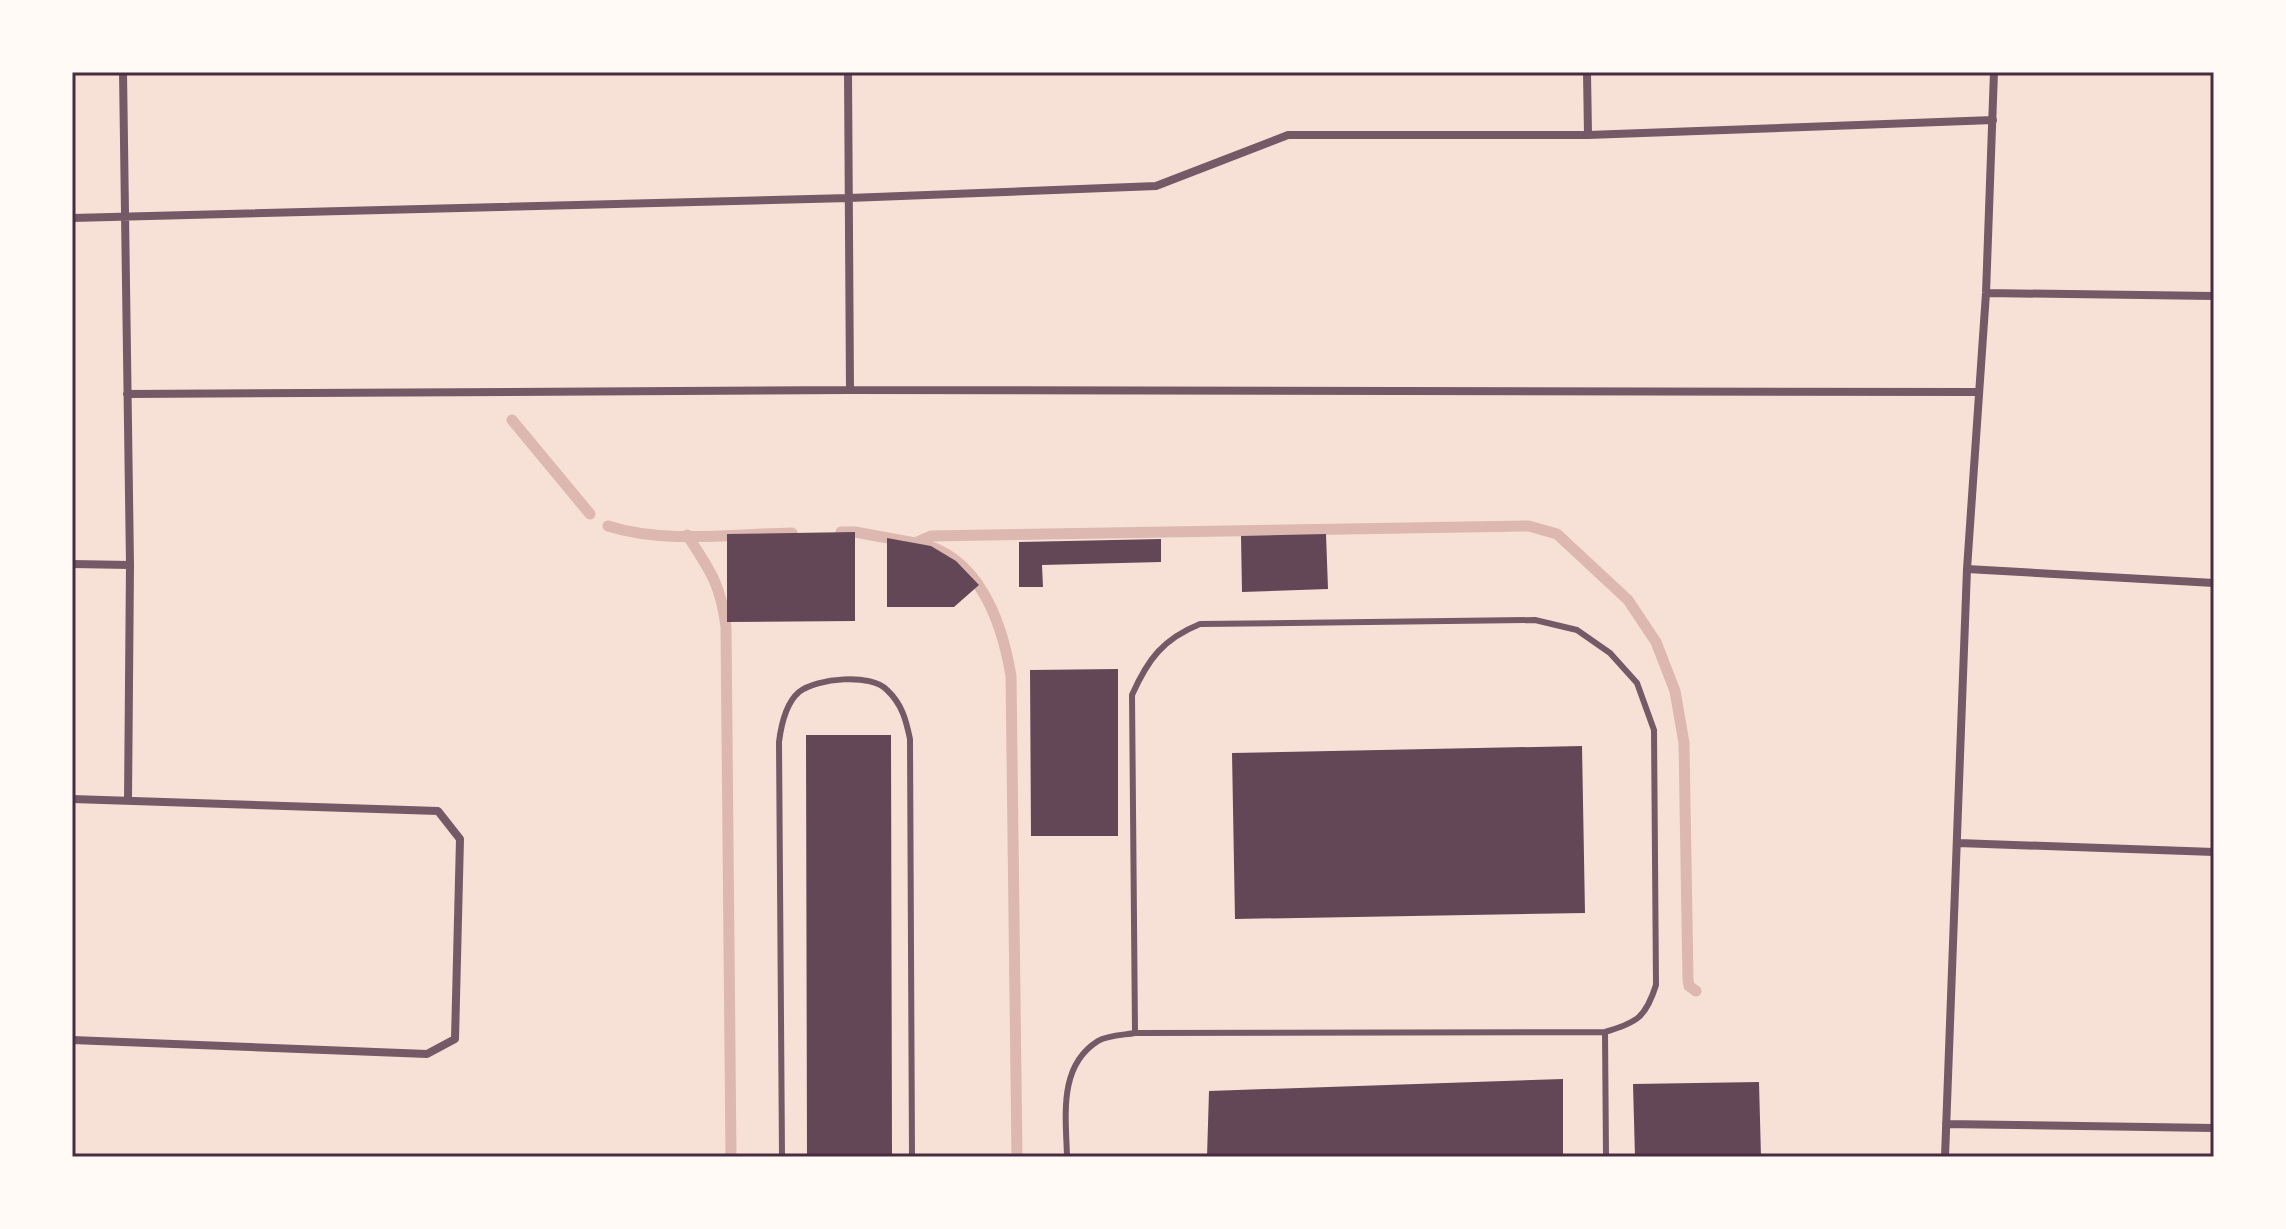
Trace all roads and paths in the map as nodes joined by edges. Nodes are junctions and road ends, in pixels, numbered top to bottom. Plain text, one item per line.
1 (123, 72) edge
2 (848, 72) edge
3 (1587, 72) edge
4 (1994, 72) edge
5 (1993, 120) junction
6 (1588, 135) junction
7 (849, 198) junction
8 (125, 217) junction
9 (72, 218) edge
10 (1986, 293) junction
11 (2214, 296) edge
12 (850, 390) junction
13 (1979, 392) junction
14 (127, 394) junction
15 (72, 564) edge
16 (130, 565) junction
17 (1967, 569) junction
18 (2214, 583) edge
19 (72, 799) edge
20 (128, 801) junction
21 (1958, 843) junction
22 (2214, 852) edge
23 (1605, 1032) junction
24 (1135, 1033) junction
25 (72, 1040) edge
26 (1946, 1124) junction
27 (2214, 1128) edge
28 (782, 1157) edge
29 (912, 1157) edge
30 (1067, 1157) edge
31 (1606, 1157) edge
32 (1945, 1157) edge

1 - 8 street
2 - 7 street
3 - 6 street
4 - 5 street
5 - 6 street
5 - 10 street
6 - 7 street
7 - 8 street
7 - 12 street
8 - 9 street
8 - 14 street
10 - 11 street
10 - 13 street
12 - 13 street
12 - 14 street
13 - 17 street
14 - 16 street
15 - 16 street
16 - 20 street
17 - 18 street
17 - 21 street
19 - 20 street
20 - 25 street
21 - 22 street
21 - 26 street
23 - 24 lane
23 - 24 lane
23 - 31 lane
24 - 30 lane
26 - 27 street
26 - 32 street
28 - 29 lane

